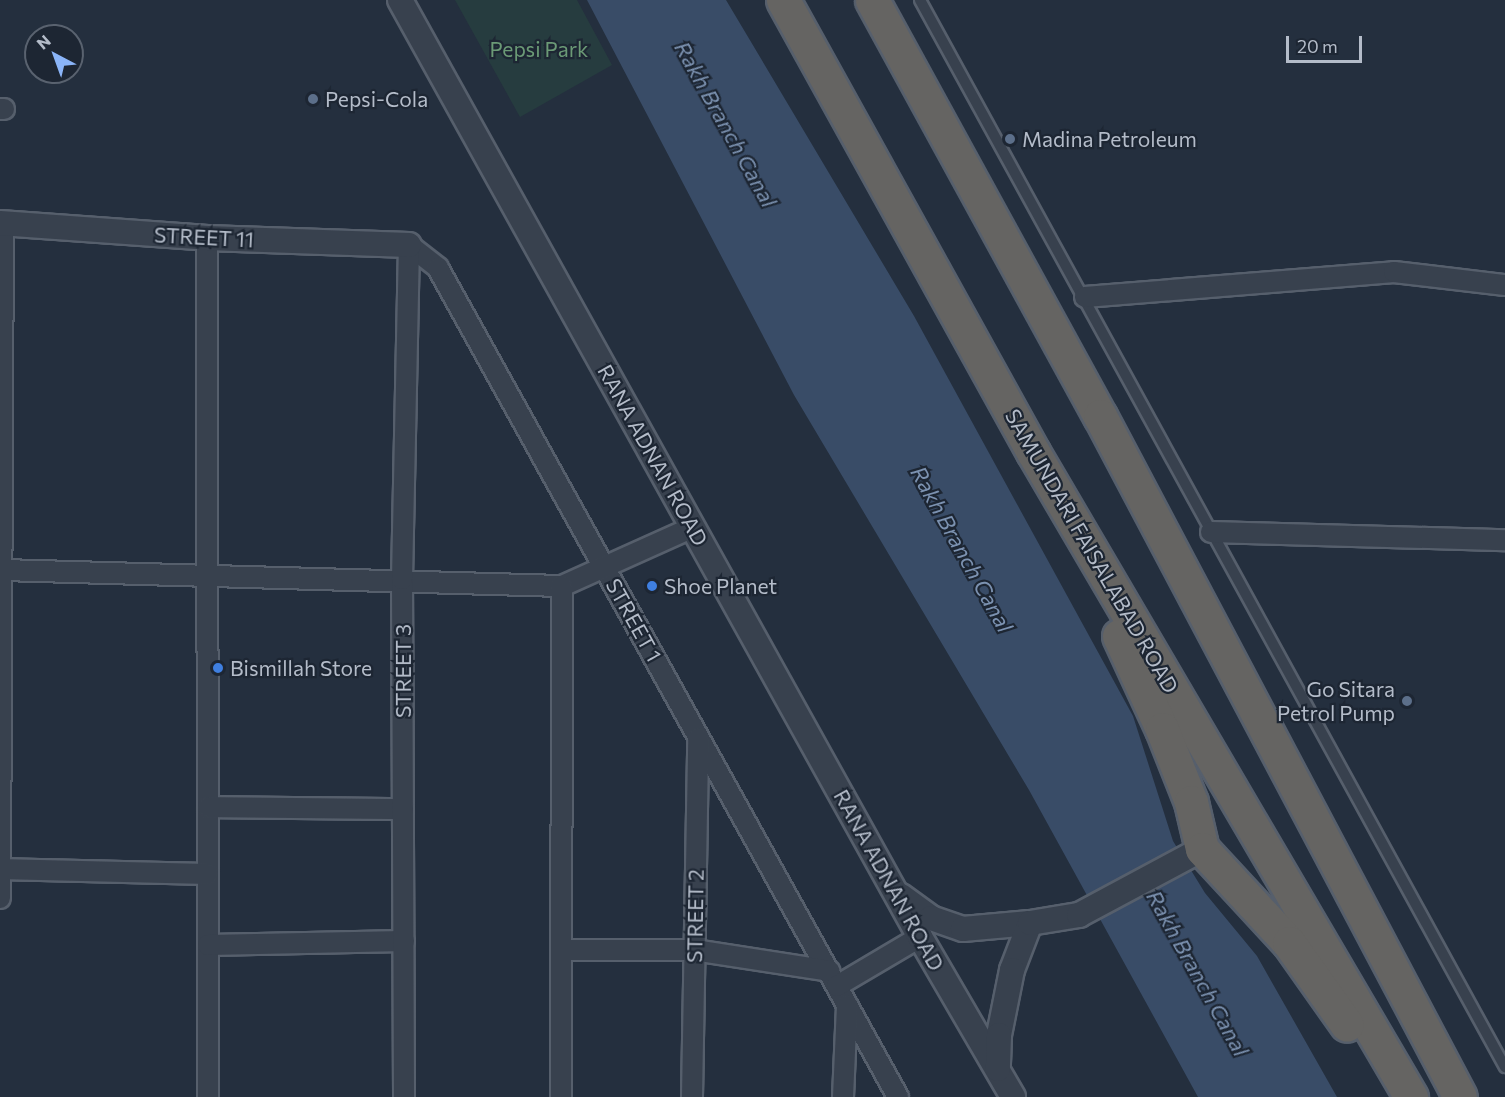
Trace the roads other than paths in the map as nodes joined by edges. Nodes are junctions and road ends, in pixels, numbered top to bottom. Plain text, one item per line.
1 (400, 0) edge
2 (783, 0) edge
3 (872, 0) edge
4 (920, 0) edge
5 (2, 223) edge
6 (207, 238) junction
7 (409, 245) junction
8 (1505, 285) edge
9 (1086, 297) junction
10 (1033, 452) junction
11 (693, 526) junction
12 (1211, 532) junction
13 (1505, 540) edge
14 (604, 567) junction
15 (2, 570) junction
16 (208, 573) junction
17 (402, 579) junction
18 (562, 586) junction
19 (1, 599) edge
20 (698, 735) junction
21 (0, 802) edge
22 (208, 807) junction
23 (403, 809) junction
24 (1202, 849) junction
25 (0, 869) edge
26 (208, 874) junction
27 (894, 891) junction
28 (0, 898) edge
29 (1030, 923) junction
30 (920, 938) junction
31 (404, 941) junction
32 (208, 945) junction
33 (561, 950) junction
34 (694, 950) junction
35 (833, 979) junction
36 (847, 1005) junction
37 (1505, 1067) edge
38 (998, 1071) junction
39 (208, 1097) edge
40 (404, 1097) edge
41 (561, 1097) edge
42 (692, 1097) edge
43 (843, 1097) edge
44 (898, 1097) edge
45 (1013, 1097) edge
46 (1398, 1097) edge
47 (1412, 1097) edge
48 (1460, 1097) edge

1 - 11 street, RANA ADNAN ROAD
2 - 10 highway, SAMUNDARI FAISALABAD ROAD
3 - 48 highway
4 - 9 lane
5 - 6 street, STREET 11
5 - 15 street
6 - 7 street, STREET 11
6 - 16 street
7 - 14 street, STREET 1
7 - 17 street, STREET 3
8 - 9 street
9 - 12 lane
10 - 24 highway
10 - 47 highway, SAMUNDARI FAISALABAD ROAD
11 - 14 street
11 - 27 street, RANA ADNAN ROAD
12 - 13 street
12 - 37 lane
14 - 18 street
14 - 20 street, STREET 1
15 - 16 street
15 - 19 street
16 - 17 street
16 - 22 street
17 - 18 street
17 - 23 street, STREET 3
18 - 33 street
19 - 21 street
20 - 34 street, STREET 2
20 - 35 street, STREET 1
21 - 25 street
22 - 23 street
22 - 26 street
23 - 31 street, STREET 3
24 - 29 street
24 - 46 highway
25 - 26 street
25 - 28 street
26 - 32 street
27 - 29 street
27 - 30 street, RANA ADNAN ROAD
29 - 38 street
30 - 35 street
30 - 38 street, RANA ADNAN ROAD
31 - 32 street
31 - 40 street, STREET 3
32 - 39 street
33 - 34 street
33 - 41 street
34 - 35 street
34 - 42 street, STREET 2
35 - 36 street, STREET 1
36 - 43 street
36 - 44 street, STREET 1
38 - 45 street, RANA ADNAN ROAD

